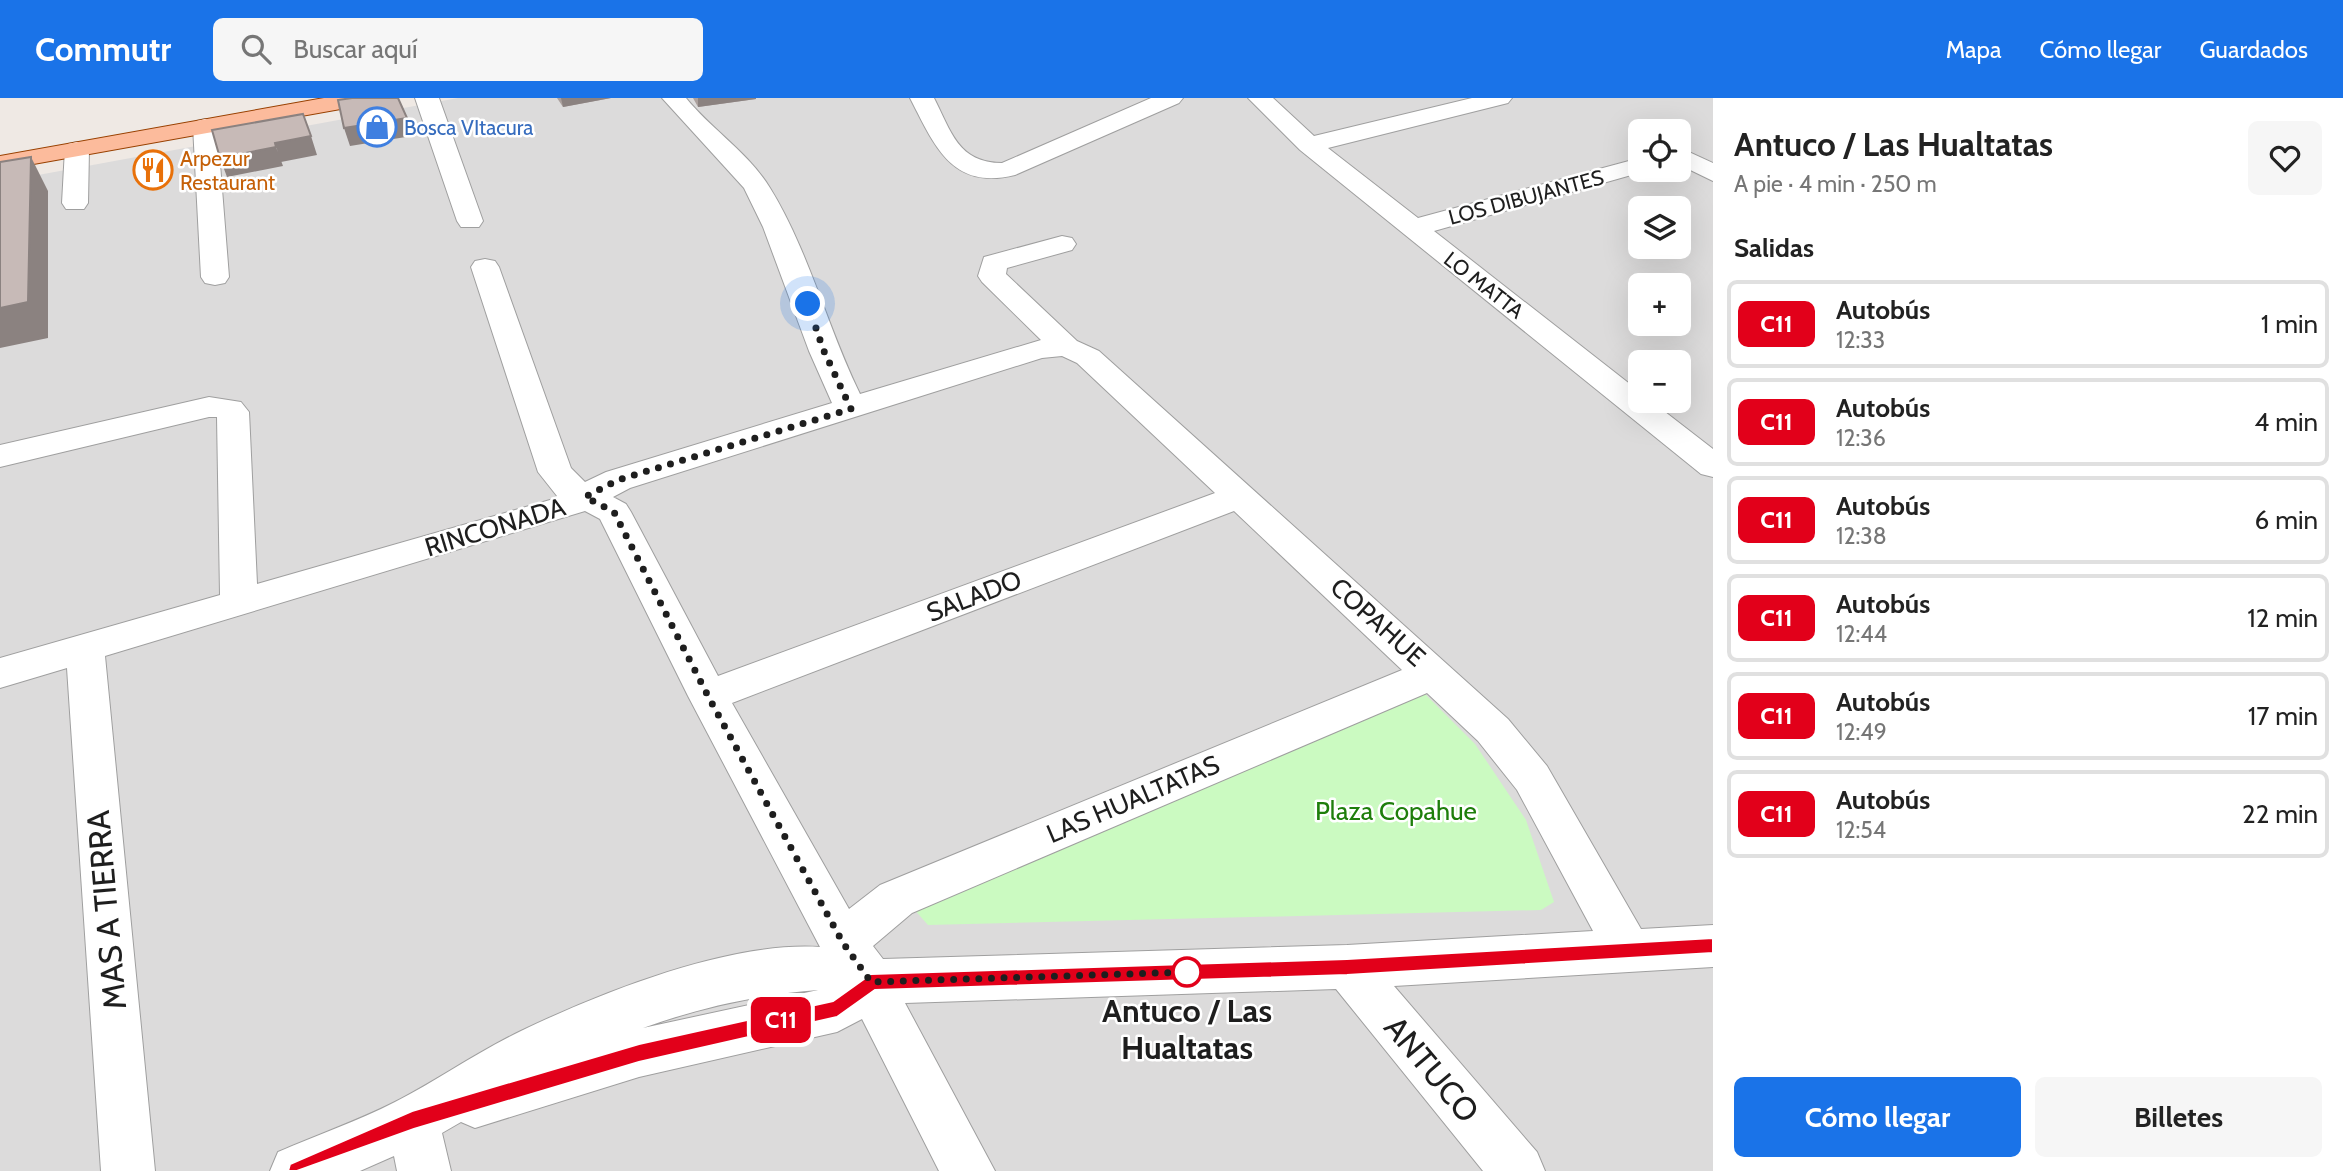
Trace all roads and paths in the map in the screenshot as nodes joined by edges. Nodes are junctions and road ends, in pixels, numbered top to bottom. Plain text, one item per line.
1 (284, 98) edge
2 (363, 98) edge
3 (427, 98) edge
4 (674, 98) edge
5 (922, 98) edge
6 (1171, 98) edge
7 (1260, 98) edge
8 (1500, 98) edge
9 (205, 126) junction
10 (1713, 144) edge
11 (1309, 145) junction
12 (0, 148) edge
13 (78, 149) junction
14 (1691, 150) edge
15 (1691, 161) edge
16 (0, 163) edge
17 (1628, 168) edge
18 (1713, 173) edge
19 (75, 202) dead end
20 (470, 221) dead end
21 (1413, 228) junction
22 (1062, 244) dead end
23 (485, 267) dead end
24 (215, 277) dead end
25 (1066, 347) junction
26 (851, 409) junction
27 (0, 456) edge
28 (1713, 466) edge
29 (1240, 496) junction
30 (585, 497) junction
31 (239, 604) junction
32 (85, 649) junction
33 (0, 673) edge
34 (1434, 673) junction
35 (708, 696) junction
36 (1713, 946) edge
37 (1628, 950) junction
38 (857, 962) junction
39 (1347, 967) junction
40 (412, 1121) junction
41 (128, 1171) edge
42 (297, 1171) edge
43 (424, 1171) edge
44 (968, 1171) edge
45 (1518, 1171) edge

1 - 12 main road
2 - 9 main road
3 - 20 street
4 - 26 street
5 - 6 street
7 - 11 street, LO MATTA
8 - 11 street
9 - 13 main road
9 - 24 street
10 - 14 street
11 - 21 street, LO MATTA
13 - 16 main road
13 - 19 street
15 - 18 street
17 - 21 street, LOS DIBUJANTES
21 - 28 street, LO MATTA
22 - 25 street, COPAHUE
23 - 30 street
25 - 26 street, RINCONADA
25 - 29 street, COPAHUE
26 - 30 street, RINCONADA
27 - 31 street
29 - 34 street, COPAHUE
29 - 35 street, SALADO
30 - 31 street, RINCONADA
30 - 35 street
31 - 32 street, RINCONADA
32 - 33 street, RINCONADA
32 - 41 street, MAS A TIERRA
34 - 37 street, COPAHUE
34 - 38 street, LAS HUALTATAS
35 - 38 street
36 - 37 street
37 - 39 street
38 - 39 street
38 - 40 street, LAS HUALTATAS
38 - 44 street
39 - 45 street, ANTUCO
40 - 42 street, LAS HUALTATAS
40 - 43 street

